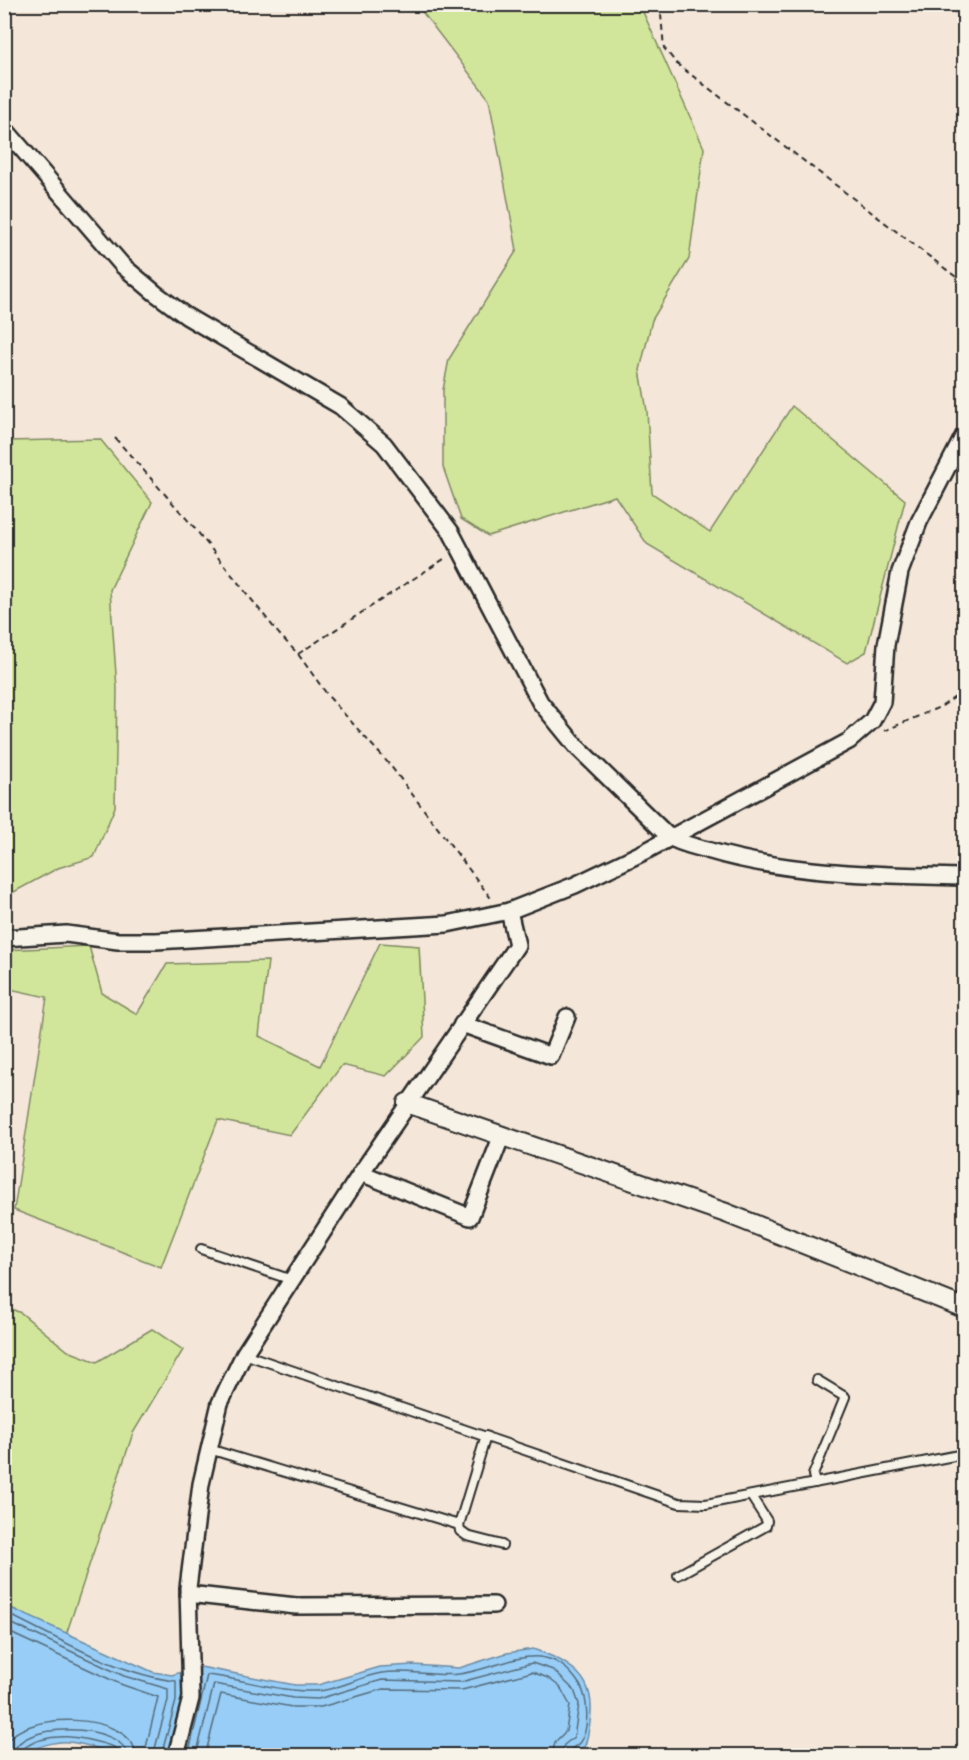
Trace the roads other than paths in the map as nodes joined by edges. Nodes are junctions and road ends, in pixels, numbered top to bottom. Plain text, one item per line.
1 (4, 128) edge
2 (964, 435) edge
3 (668, 836) junction
4 (964, 877) edge
5 (505, 912) junction
6 (4, 938) edge
7 (567, 1017) dead end
8 (462, 1023) junction
9 (406, 1103) junction
10 (502, 1135) junction
11 (361, 1173) junction
12 (201, 1249) dead end
13 (292, 1280) junction
14 (964, 1308) edge
15 (244, 1354) junction
16 (817, 1380) dead end
17 (486, 1436) junction
18 (208, 1448) junction
19 (964, 1454) edge
20 (815, 1483) junction
21 (751, 1496) junction
22 (459, 1525) junction
23 (502, 1545) dead end
24 (678, 1575) dead end
25 (188, 1594) junction
26 (494, 1605) dead end
27 (176, 1755) edge

1 - 3 street
2 - 3 street
3 - 4 street
3 - 5 street
5 - 6 street
5 - 8 street
7 - 8 street
8 - 9 street
9 - 10 street
9 - 11 street
10 - 11 street
10 - 14 street
11 - 13 street
12 - 13 lane
13 - 15 street
15 - 17 lane
15 - 18 street
16 - 20 lane
17 - 21 lane
17 - 22 lane
18 - 22 lane
18 - 25 street
19 - 20 lane
20 - 21 lane
21 - 24 lane
22 - 23 lane
25 - 26 street
25 - 27 street

